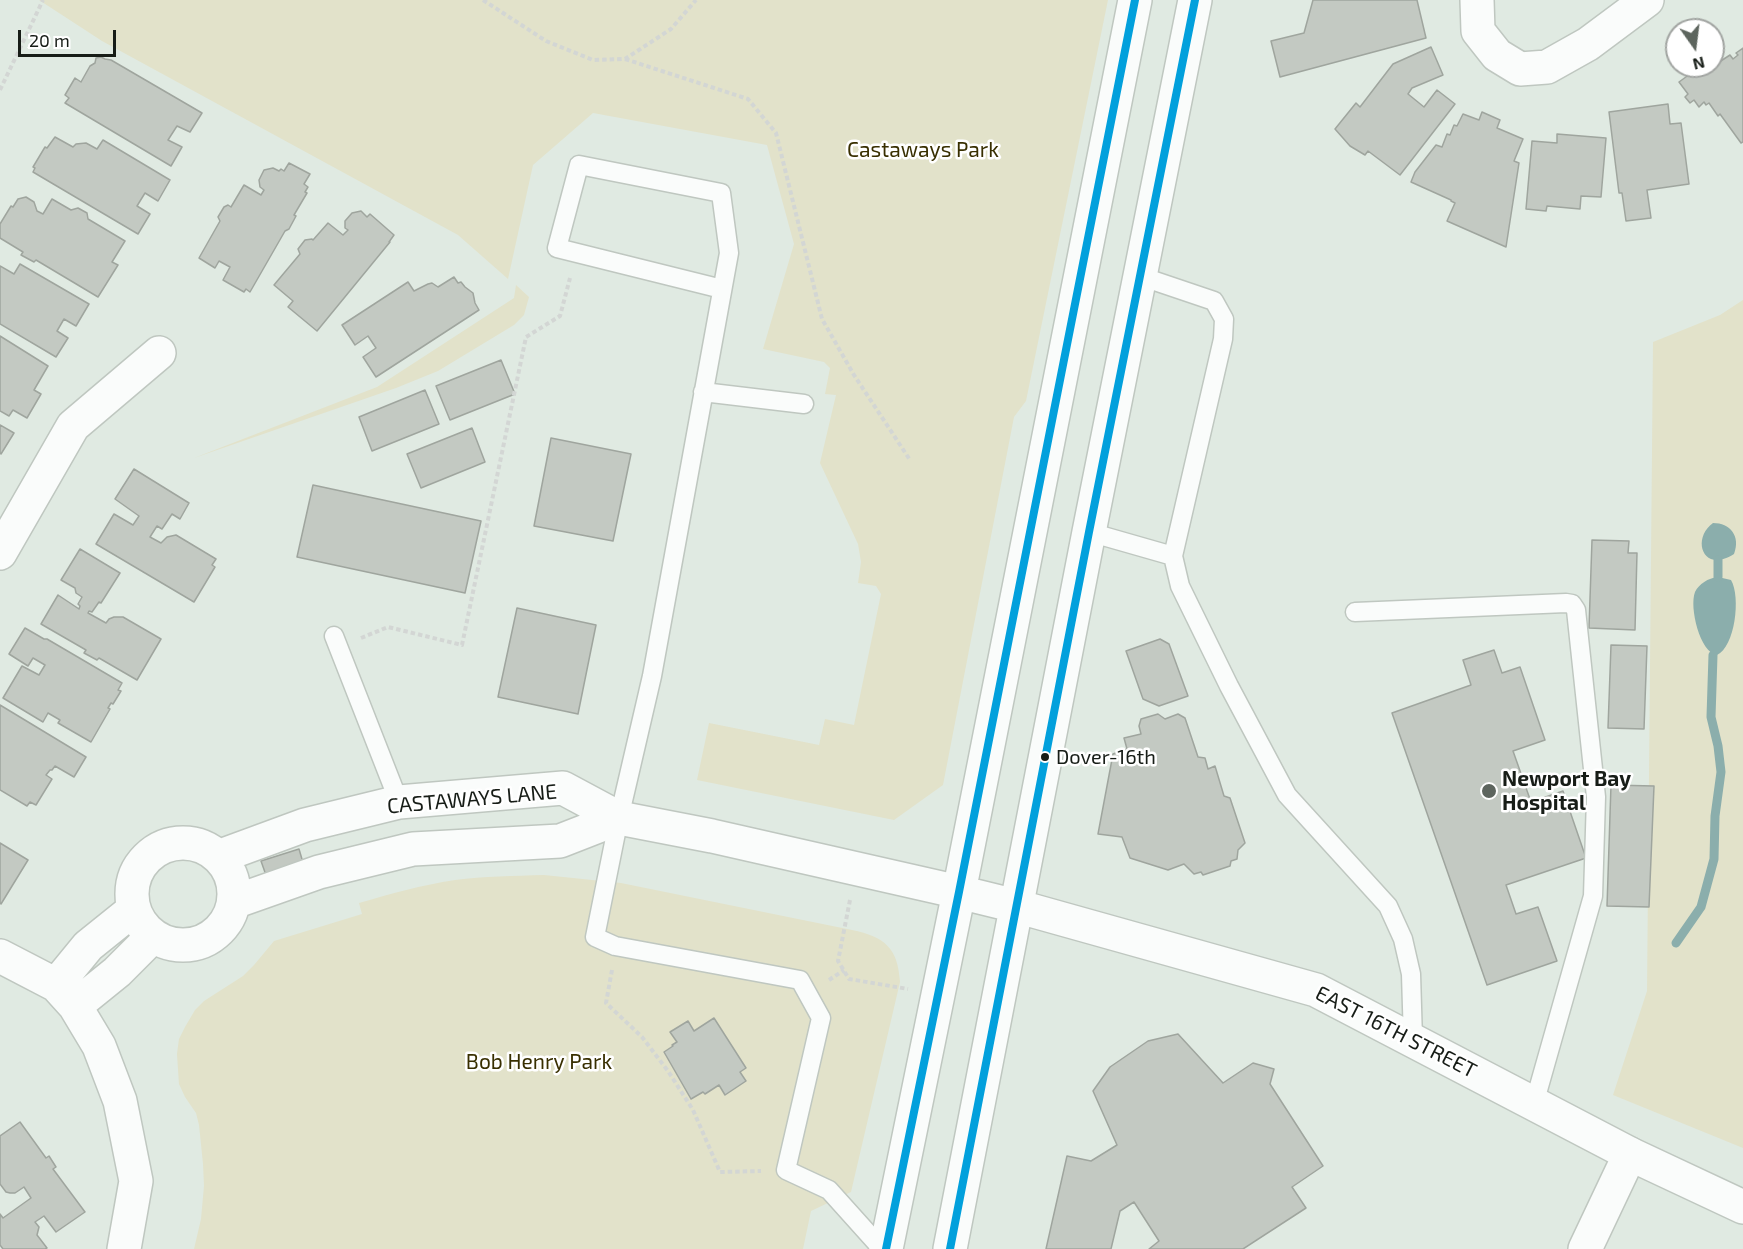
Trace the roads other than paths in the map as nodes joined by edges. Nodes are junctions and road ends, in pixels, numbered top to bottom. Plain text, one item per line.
1 (1136, 0) edge
2 (1195, 0) edge
3 (1477, 0) edge
4 (1647, 0) edge
5 (1140, 276) junction
6 (722, 290) junction
7 (159, 354) dead end
8 (703, 392) junction
9 (804, 404) dead end
10 (1089, 532) junction
11 (0, 554) edge
12 (1173, 556) junction
13 (1355, 612) dead end
14 (336, 641) road end
15 (399, 802) junction
16 (619, 818) junction
17 (408, 850) junction
18 (218, 857) junction
19 (958, 892) junction
20 (234, 902) junction
21 (1016, 906) junction
22 (134, 909) junction
23 (153, 936) junction
24 (0, 956) edge
25 (66, 995) junction
26 (1413, 1040) junction
27 (1534, 1104) junction
28 (1630, 1154) junction
29 (1743, 1207) edge
30 (124, 1249) edge
31 (884, 1249) edge
32 (950, 1249) edge
33 (1585, 1249) edge

1 - 19 street
2 - 5 street
3 - 4 street
5 - 10 street
5 - 12 lane
6 - 6 lane
6 - 8 lane
7 - 11 street
8 - 9 lane
8 - 16 lane
10 - 12 lane
10 - 21 street
12 - 26 lane
13 - 27 lane
14 - 15 lane
15 - 16 street, CASTAWAYS LANE
15 - 17 street
15 - 18 street, CASTAWAYS LANE
16 - 17 street
16 - 19 street, CASTAWAYS LANE
16 - 31 lane
17 - 20 street
18 - 20 street
18 - 22 street
19 - 21 street, EAST 16TH STREET
19 - 31 street
20 - 23 street
21 - 26 street, EAST 16TH STREET
21 - 32 street
22 - 23 street
22 - 25 street
23 - 25 street
24 - 25 street
25 - 30 street
26 - 27 street, EAST 16TH STREET
27 - 28 street, EAST 16TH STREET
28 - 29 street, EAST 16TH STREET
28 - 33 street

